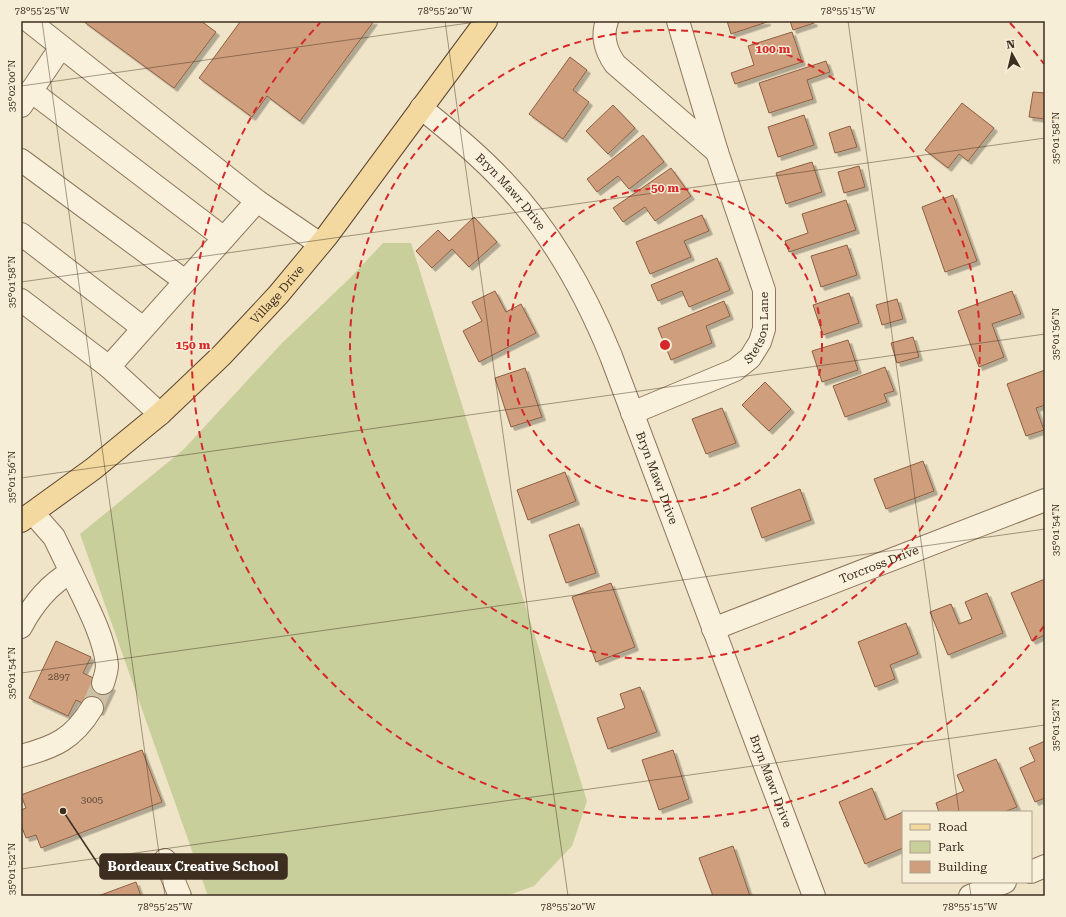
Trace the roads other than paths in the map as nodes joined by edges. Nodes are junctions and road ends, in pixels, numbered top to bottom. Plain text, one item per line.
1 (29, 21) edge
2 (486, 21) edge
3 (607, 21) edge
4 (678, 21) edge
5 (61, 47) junction
6 (26, 99) edge
7 (421, 108) junction
8 (717, 152) junction
9 (21, 160) edge
10 (257, 201) junction
11 (21, 234) edge
12 (224, 238) junction
13 (320, 244) junction
14 (185, 281) junction
15 (21, 300) edge
16 (143, 328) junction
17 (109, 367) junction
18 (632, 413) junction
19 (160, 414) junction
20 (1045, 500) edge
21 (27, 517) edge
22 (71, 572) junction
23 (21, 627) edge
24 (713, 629) junction
25 (103, 683) tunnel mouth
26 (92, 708) tunnel mouth
27 (21, 756) edge
28 (165, 860) dead end
29 (1045, 866) edge
30 (1032, 872) edge
31 (1002, 883) edge
32 (180, 896) edge
33 (814, 896) edge
34 (970, 896) edge

1 - 5 street
2 - 7 main road, Village Drive
3 - 8 street
4 - 8 street, Stetson Lane
5 - 6 street
5 - 10 street
6 - 12 street
7 - 13 main road, Village Drive
7 - 18 street, Bryn Mawr Drive
8 - 18 street, Stetson Lane
9 - 14 street
10 - 12 street
10 - 13 street
11 - 16 street
12 - 14 street
13 - 19 main road, Village Drive
14 - 16 street
15 - 17 street
16 - 17 street
17 - 19 street
18 - 24 street, Bryn Mawr Drive
19 - 21 main road, Village Drive
20 - 24 street, Torcross Drive
21 - 22 street
22 - 23 street
22 - 25 street
24 - 33 street, Bryn Mawr Drive
26 - 27 street
28 - 32 street
29 - 30 street
31 - 34 street

